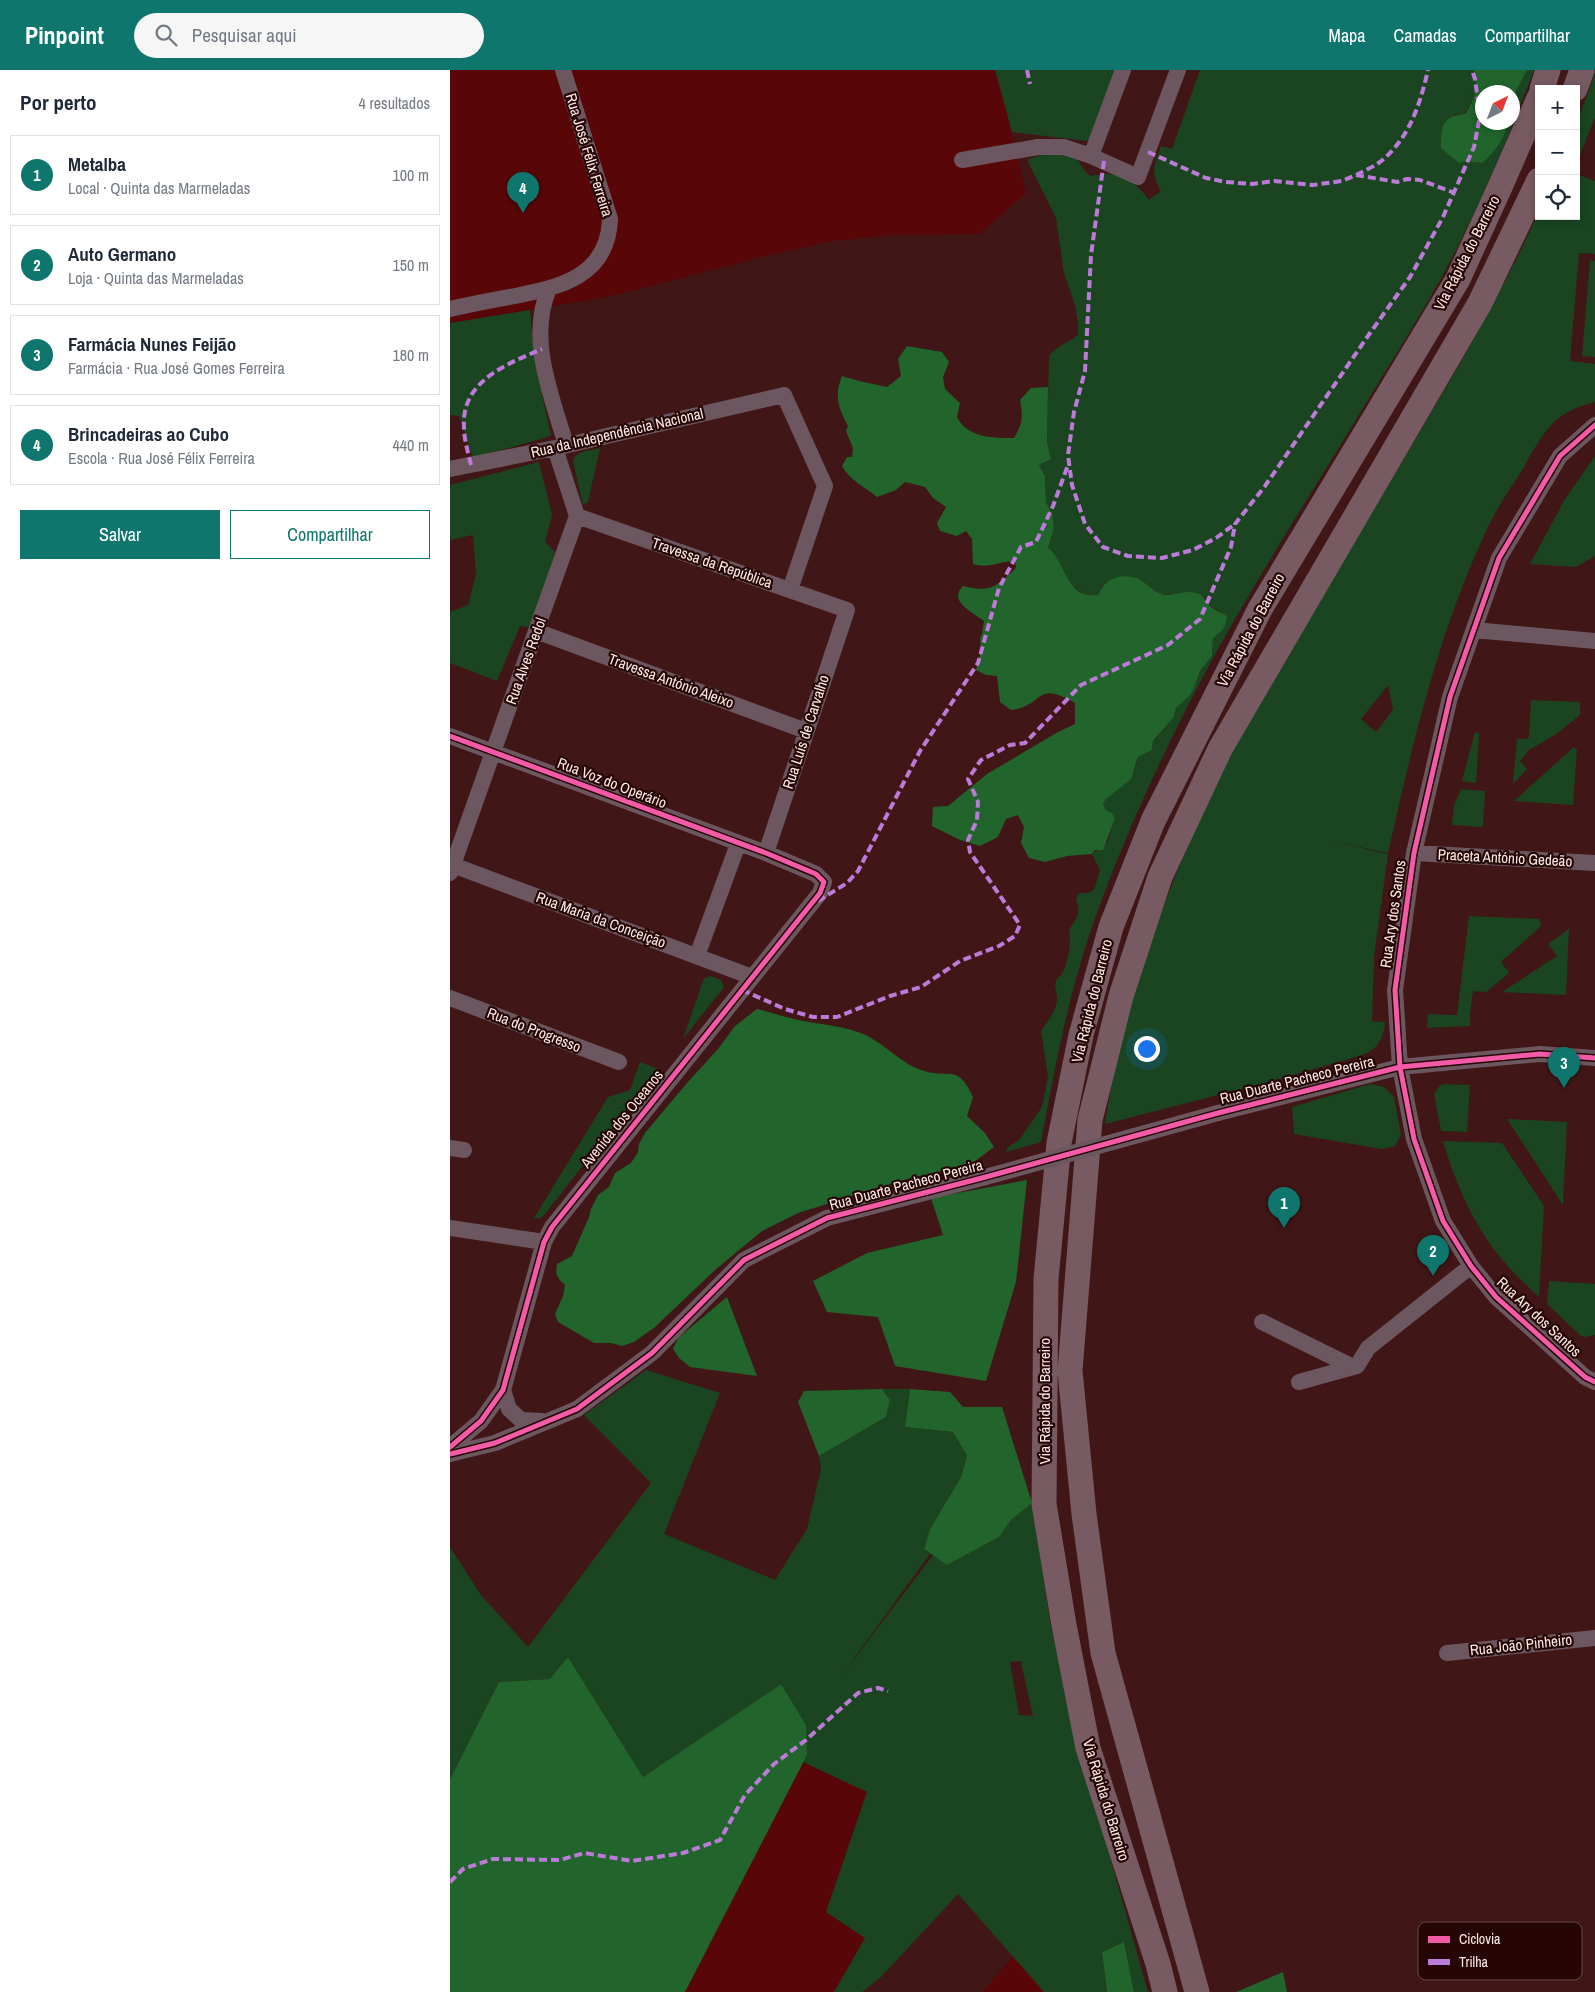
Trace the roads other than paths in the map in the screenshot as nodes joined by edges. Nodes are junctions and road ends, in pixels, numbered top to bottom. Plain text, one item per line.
1 (563, 70) edge
2 (1124, 70) edge
3 (1178, 70) edge
4 (1548, 70) edge
5 (1582, 70) edge
6 (1543, 85) edge
7 (1576, 85) edge
8 (1535, 107) edge
9 (1092, 156) junction
10 (962, 160) dead end
11 (1535, 188) edge
12 (549, 289) junction
13 (450, 309) edge
14 (1595, 425) edge
15 (560, 447) junction
16 (450, 469) edge
17 (577, 516) junction
18 (790, 590) junction
19 (847, 610) joint
20 (1474, 630) junction
21 (536, 631) junction
22 (1595, 641) edge
23 (806, 732) junction
24 (450, 736) edge
25 (493, 752) junction
26 (738, 844) junction
27 (1414, 852) junction
28 (766, 853) junction
29 (1595, 863) edge
30 (451, 867) edge
31 (697, 956) junction
32 (752, 977) junction
33 (450, 998) edge
34 (1595, 1058) edge
35 (619, 1062) dead end
36 (1400, 1067) junction
37 (450, 1228) edge
38 (544, 1242) junction
39 (1471, 1266) junction
40 (1262, 1322) dead end
41 (1353, 1367) junction
42 (1299, 1382) dead end
43 (1595, 1382) edge
44 (503, 1390) junction
45 (550, 1421) junction
46 (450, 1447) edge
47 (450, 1454) edge
48 (1595, 1638) edge
49 (1447, 1653) dead end
50 (1165, 1992) edge
51 (1196, 1992) edge

1 - 12 street, Rua José Félix Ferreira
2 - 9 street
3 - 9 street
4 - 6 highway
5 - 7 highway
8 - 50 highway, Via Rápida do Barreiro
9 - 10 street
11 - 51 highway, Via Rápida do Barreiro
12 - 13 street, Rua José Félix Ferreira
12 - 15 street
14 - 20 street, Rua Ary dos Santos
15 - 16 street, Rua da Independência Nacional
15 - 17 street
15 - 18 street, Rua da Independência Nacional
17 - 18 street, Travessa da República
17 - 21 street, Rua Alves Redol
18 - 19 street, Travessa da República
19 - 23 street, Rua Luís de Carvalho
20 - 22 street
20 - 27 street, Rua Ary dos Santos
21 - 23 street, Travessa António Aleixo
21 - 25 street, Rua Alves Redol
23 - 28 street, Rua Luís de Carvalho
24 - 25 street, Rua Voz do Operário
25 - 26 street, Rua Voz do Operário
25 - 30 street, Rua Alves Redol
26 - 28 street, Rua Voz do Operário
26 - 31 street
27 - 29 street, Praceta António Gedeão
27 - 36 street, Rua Ary dos Santos
28 - 32 street, Avenida dos Oceanos
30 - 31 street, Rua Maria da Conceição
31 - 32 street, Rua Maria da Conceição
32 - 38 street, Avenida dos Oceanos
33 - 35 street, Rua do Progresso
34 - 36 street, Rua Duarte Pacheco Pereira
36 - 39 street, Rua Ary dos Santos
36 - 45 street, Rua Duarte Pacheco Pereira, bridge
37 - 38 street
38 - 44 street, Avenida dos Oceanos
39 - 41 street
39 - 43 street, Rua Ary dos Santos
40 - 41 street
41 - 42 street
44 - 45 street
44 - 46 street, Avenida dos Oceanos
45 - 47 street, Rua Duarte Pacheco Pereira
48 - 49 street, Rua João Pinheiro

